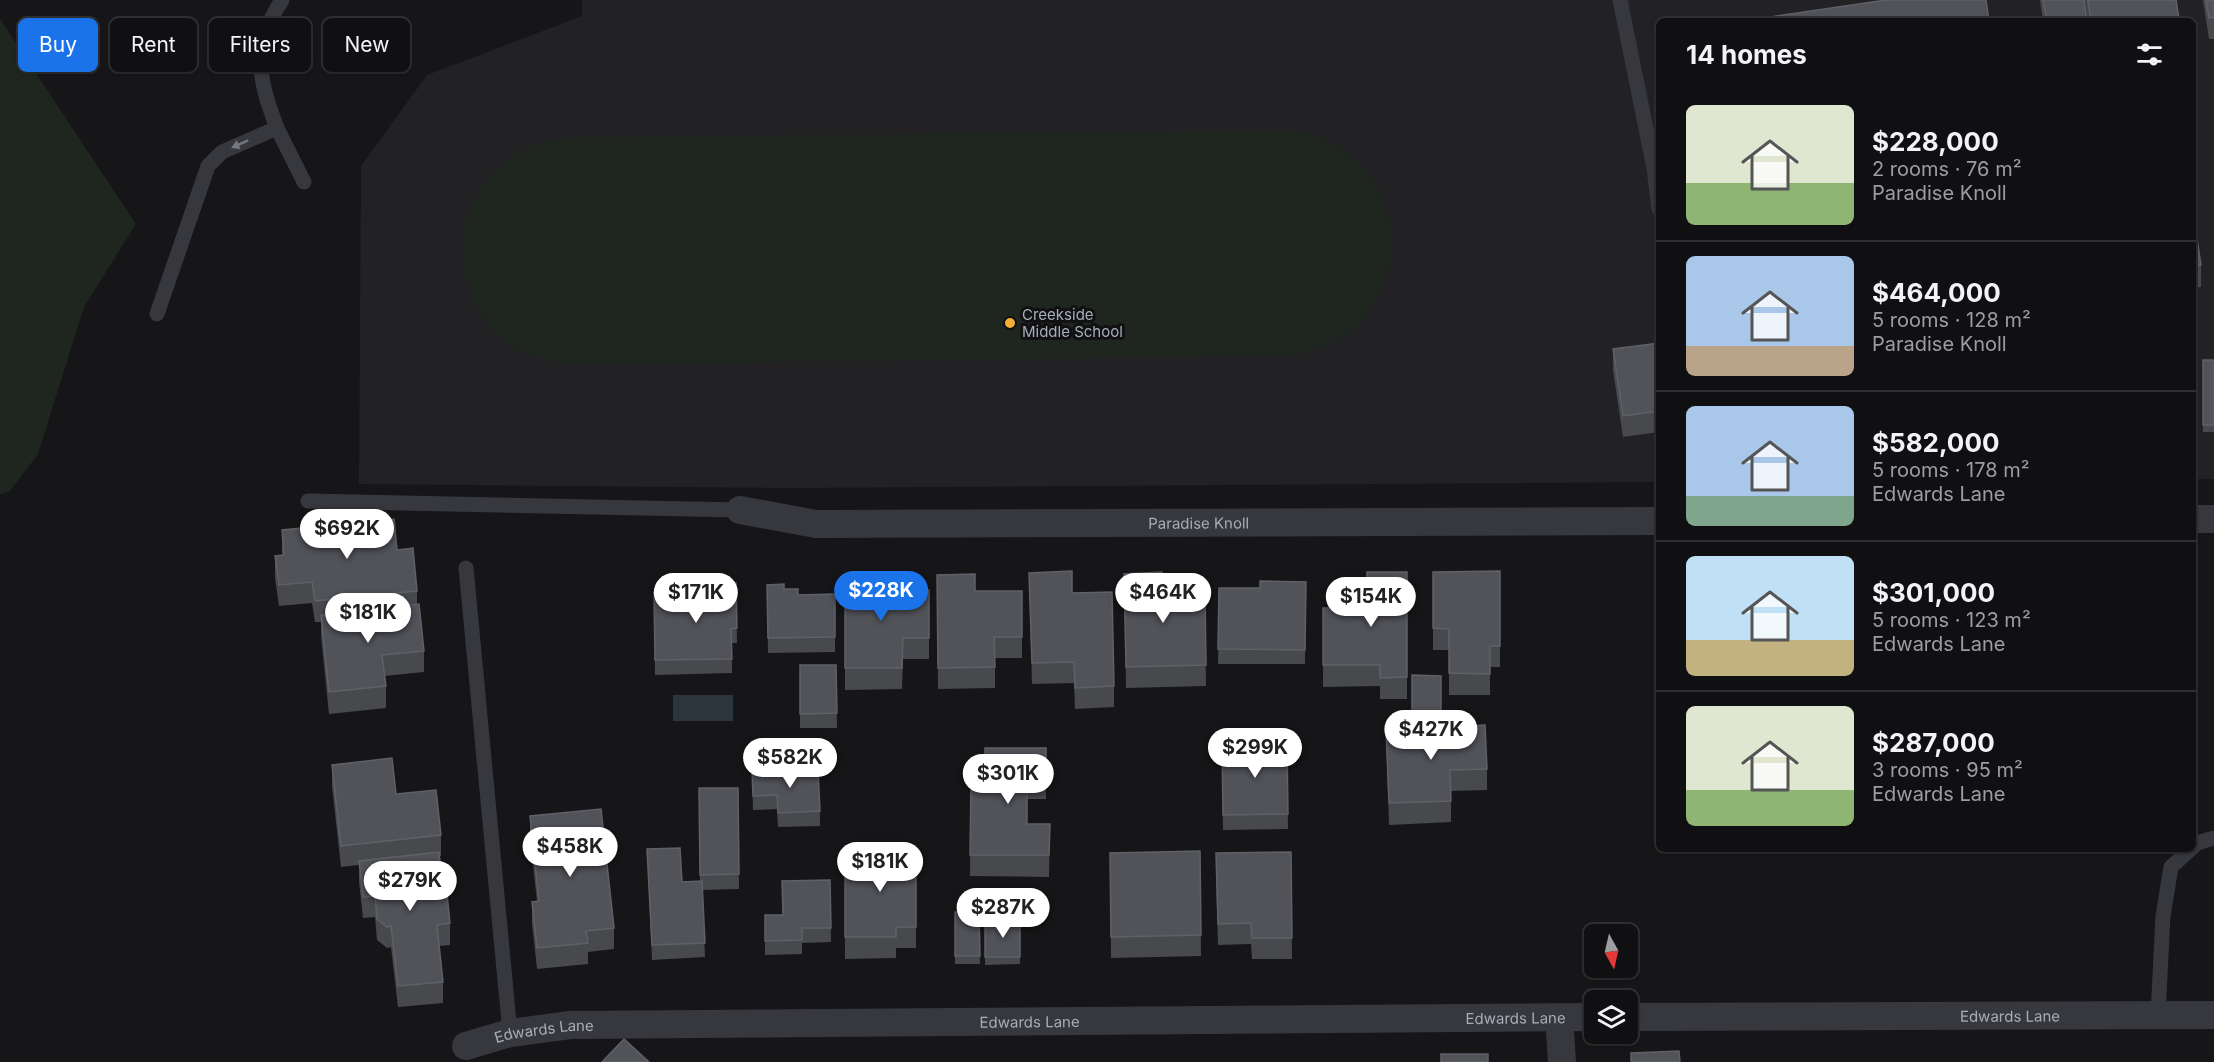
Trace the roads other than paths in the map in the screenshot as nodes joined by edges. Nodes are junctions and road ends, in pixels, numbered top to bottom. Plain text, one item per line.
1 (282, 0) edge
2 (1620, 0) edge
3 (277, 128) junction
4 (304, 182) dead end
5 (1656, 184) edge
6 (157, 314) dead end
7 (308, 501) dead end
8 (740, 510) joint
9 (2196, 519) edge
10 (2214, 519) edge
11 (1656, 521) edge
12 (466, 568) dead end
13 (2214, 838) edge
14 (2196, 844) edge
15 (2188, 852) edge
16 (2158, 1015) junction
17 (2214, 1015) edge
18 (1559, 1017) junction
19 (1584, 1017) edge
20 (1638, 1017) edge
21 (510, 1033) junction
22 (466, 1046) dead end
23 (1562, 1062) edge

1 - 3 lane
2 - 5 lane
3 - 4 lane
3 -> 6 lane
7 - 8 lane
8 - 11 street, Paradise Knoll
9 - 10 street
12 - 21 lane
13 - 14 lane
15 - 16 lane
16 - 17 street, Edwards Lane
16 - 20 street, Edwards Lane
18 - 19 street, Edwards Lane
18 - 21 street, Edwards Lane
18 - 23 street
21 - 22 street, Edwards Lane

